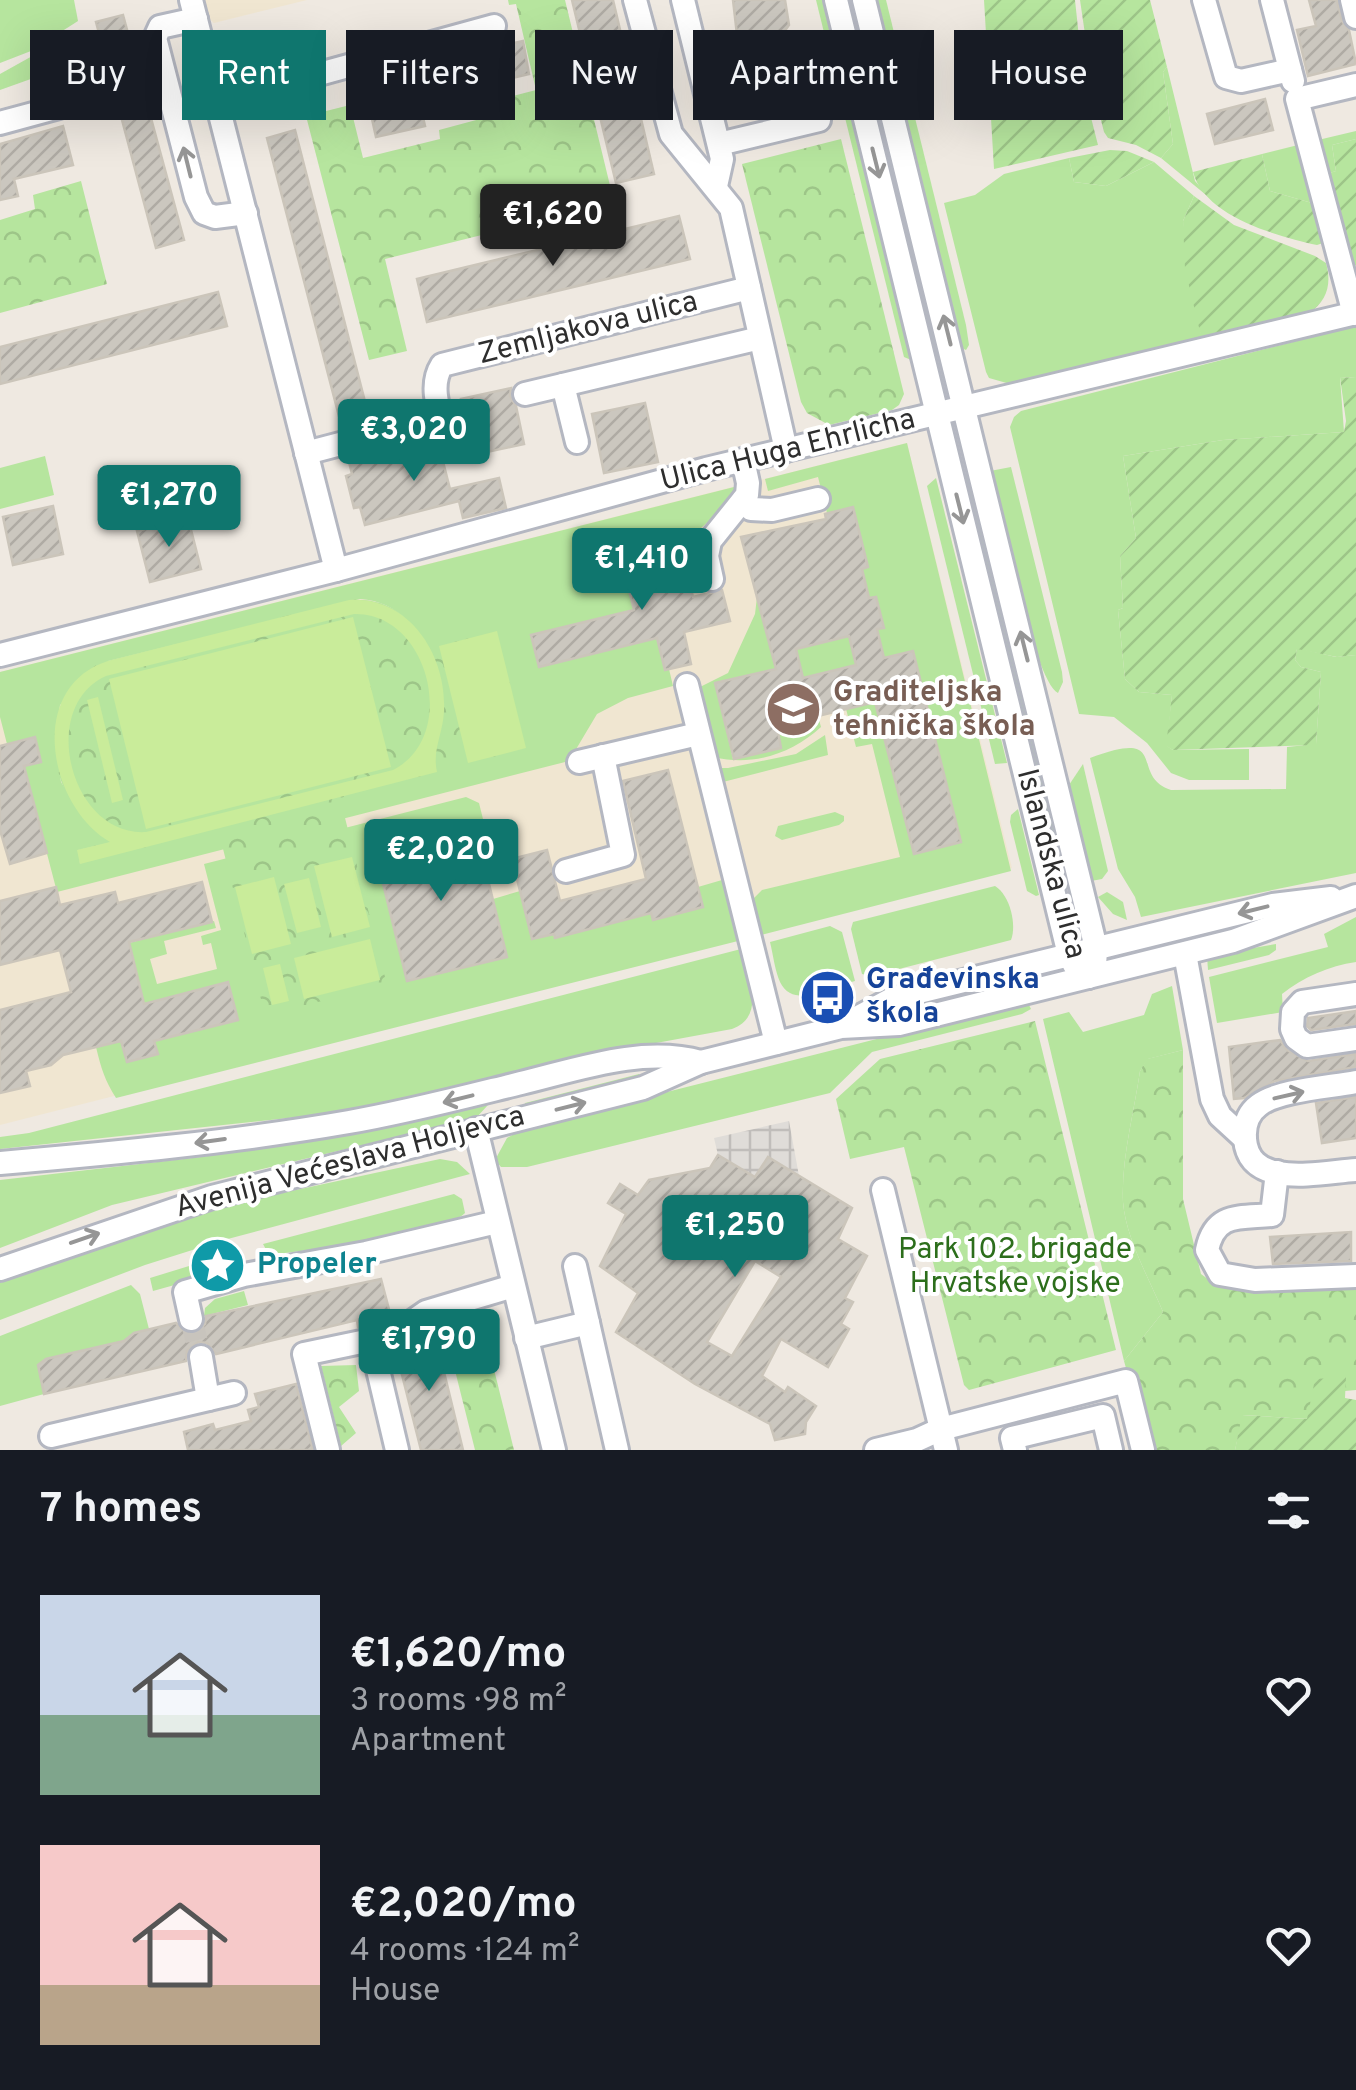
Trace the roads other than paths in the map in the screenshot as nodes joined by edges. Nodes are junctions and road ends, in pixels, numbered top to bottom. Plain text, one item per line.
1 (635, 0) edge
2 (683, 0) edge
3 (836, 0) edge
4 (864, 0) edge
5 (1204, 0) edge
6 (1272, 0) edge
7 (1352, 0) edge
8 (194, 10) edge
9 (1356, 17) edge
10 (494, 26) dead end
11 (1290, 70) junction
12 (326, 72) edge
13 (1356, 85) edge
14 (1298, 99) junction
15 (30, 115) edge
16 (222, 120) edge
17 (819, 120) dead end
18 (0, 123) edge
19 (718, 144) junction
20 (716, 186) junction
21 (246, 213) junction
22 (749, 288) junction
23 (1355, 313) edge
24 (760, 338) junction
25 (563, 385) junction
26 (525, 394) dead end
27 (966, 408) junction
28 (937, 415) junction
29 (424, 422) dead end
30 (447, 437) dead end
31 (577, 442) dead end
32 (786, 450) junction
33 (306, 453) junction
34 (743, 460) junction
35 (744, 498) junction
36 (818, 498) dead end
37 (336, 570) junction
38 (712, 579) dead end
39 (0, 655) edge
40 (686, 685) dead end
41 (698, 734) junction
42 (566, 872) dead end
43 (1353, 897) edge
44 (1096, 948) junction
45 (1185, 954) junction
46 (1068, 955) junction
47 (1088, 977) junction
48 (1356, 994) edge
49 (841, 1027) junction
50 (1356, 1039) edge
51 (776, 1043) junction
52 (701, 1062) junction
53 (553, 1076) junction
54 (1356, 1082) edge
55 (476, 1129) junction
56 (1245, 1139) junction
57 (0, 1163) edge
58 (1356, 1170) edge
59 (1276, 1172) junction
60 (883, 1190) dead end
61 (497, 1222) junction
62 (574, 1266) dead end
63 (0, 1269) edge
64 (1356, 1276) edge
65 (513, 1286) junction
66 (191, 1319) tunnel mouth
67 (588, 1323) junction
68 (526, 1338) junction
69 (371, 1340) junction
70 (200, 1357) tunnel mouth
71 (234, 1393) dead end
72 (208, 1398) junction
73 (51, 1436) dead end
74 (944, 1440) edge
75 (328, 1450) edge
76 (397, 1450) edge
77 (554, 1450) edge
78 (617, 1450) edge
79 (876, 1450) edge
80 (1015, 1450) edge
81 (1111, 1450) edge
82 (1142, 1450) edge

1 - 20 street
2 - 19 street
3 -> 28 street, Islandska ulica
27 -> 4 street, Islandska ulica
5 - 11 street
6 - 11 street
7 - 9 street
21 -> 8 street
10 - 12 street
11 - 14 street
13 - 14 street
14 - 23 street
15 - 18 street
16 - 21 street
17 - 19 street
19 - 20 street
20 - 22 street
21 - 33 street
22 - 24 street
22 - 30 street, Zemljakova ulica
23 - 27 street, Ulica Huga Ehrlicha
24 - 25 street
24 - 32 street
25 - 26 street
25 - 31 street
27 - 28 street, Ulica Huga Ehrlicha
44 -> 27 street, Islandska ulica
28 - 32 street, Ulica Huga Ehrlicha
28 -> 46 street, Islandska ulica
29 - 33 street
32 - 34 street, Ulica Huga Ehrlicha
33 - 37 street
34 - 35 street
34 - 37 street, Ulica Huga Ehrlicha
35 - 36 street
35 - 38 street
37 - 39 street, Ulica Huga Ehrlicha
40 - 41 street
41 - 42 street
41 - 51 street
43 -> 44 street, Avenija Većeslava Holjevca
43 - 45 street, Avenija Većeslava Holjevca
44 - 46 street, Avenija Većeslava Holjevca
44 - 47 street, Islandska ulica
45 - 47 street, Avenija Većeslava Holjevca
45 - 56 street
46 - 47 street, Islandska ulica
46 - 49 street, Avenija Većeslava Holjevca
47 - 49 street, Avenija Većeslava Holjevca
48 - 50 street
49 - 51 street, Avenija Većeslava Holjevca
51 - 52 street, Avenija Većeslava Holjevca
52 - 53 street, Avenija Većeslava Holjevca
55 -> 52 street, Avenija Većeslava Holjevca
53 - 55 street
53 -> 57 street, Avenija Većeslava Holjevca
56 -> 54 street
55 - 61 street
63 -> 55 street, Avenija Većeslava Holjevca
56 - 59 street
58 - 59 street
59 - 64 street
60 - 74 street
61 - 65 street
61 - 66 street
62 - 67 street
65 - 68 street
65 - 69 street
67 - 68 street
67 - 78 street
68 - 77 street
69 - 75 street
69 - 76 street
70 - 72 street
71 - 72 street
72 - 73 street
74 - 79 street
74 - 82 street
80 - 81 street

